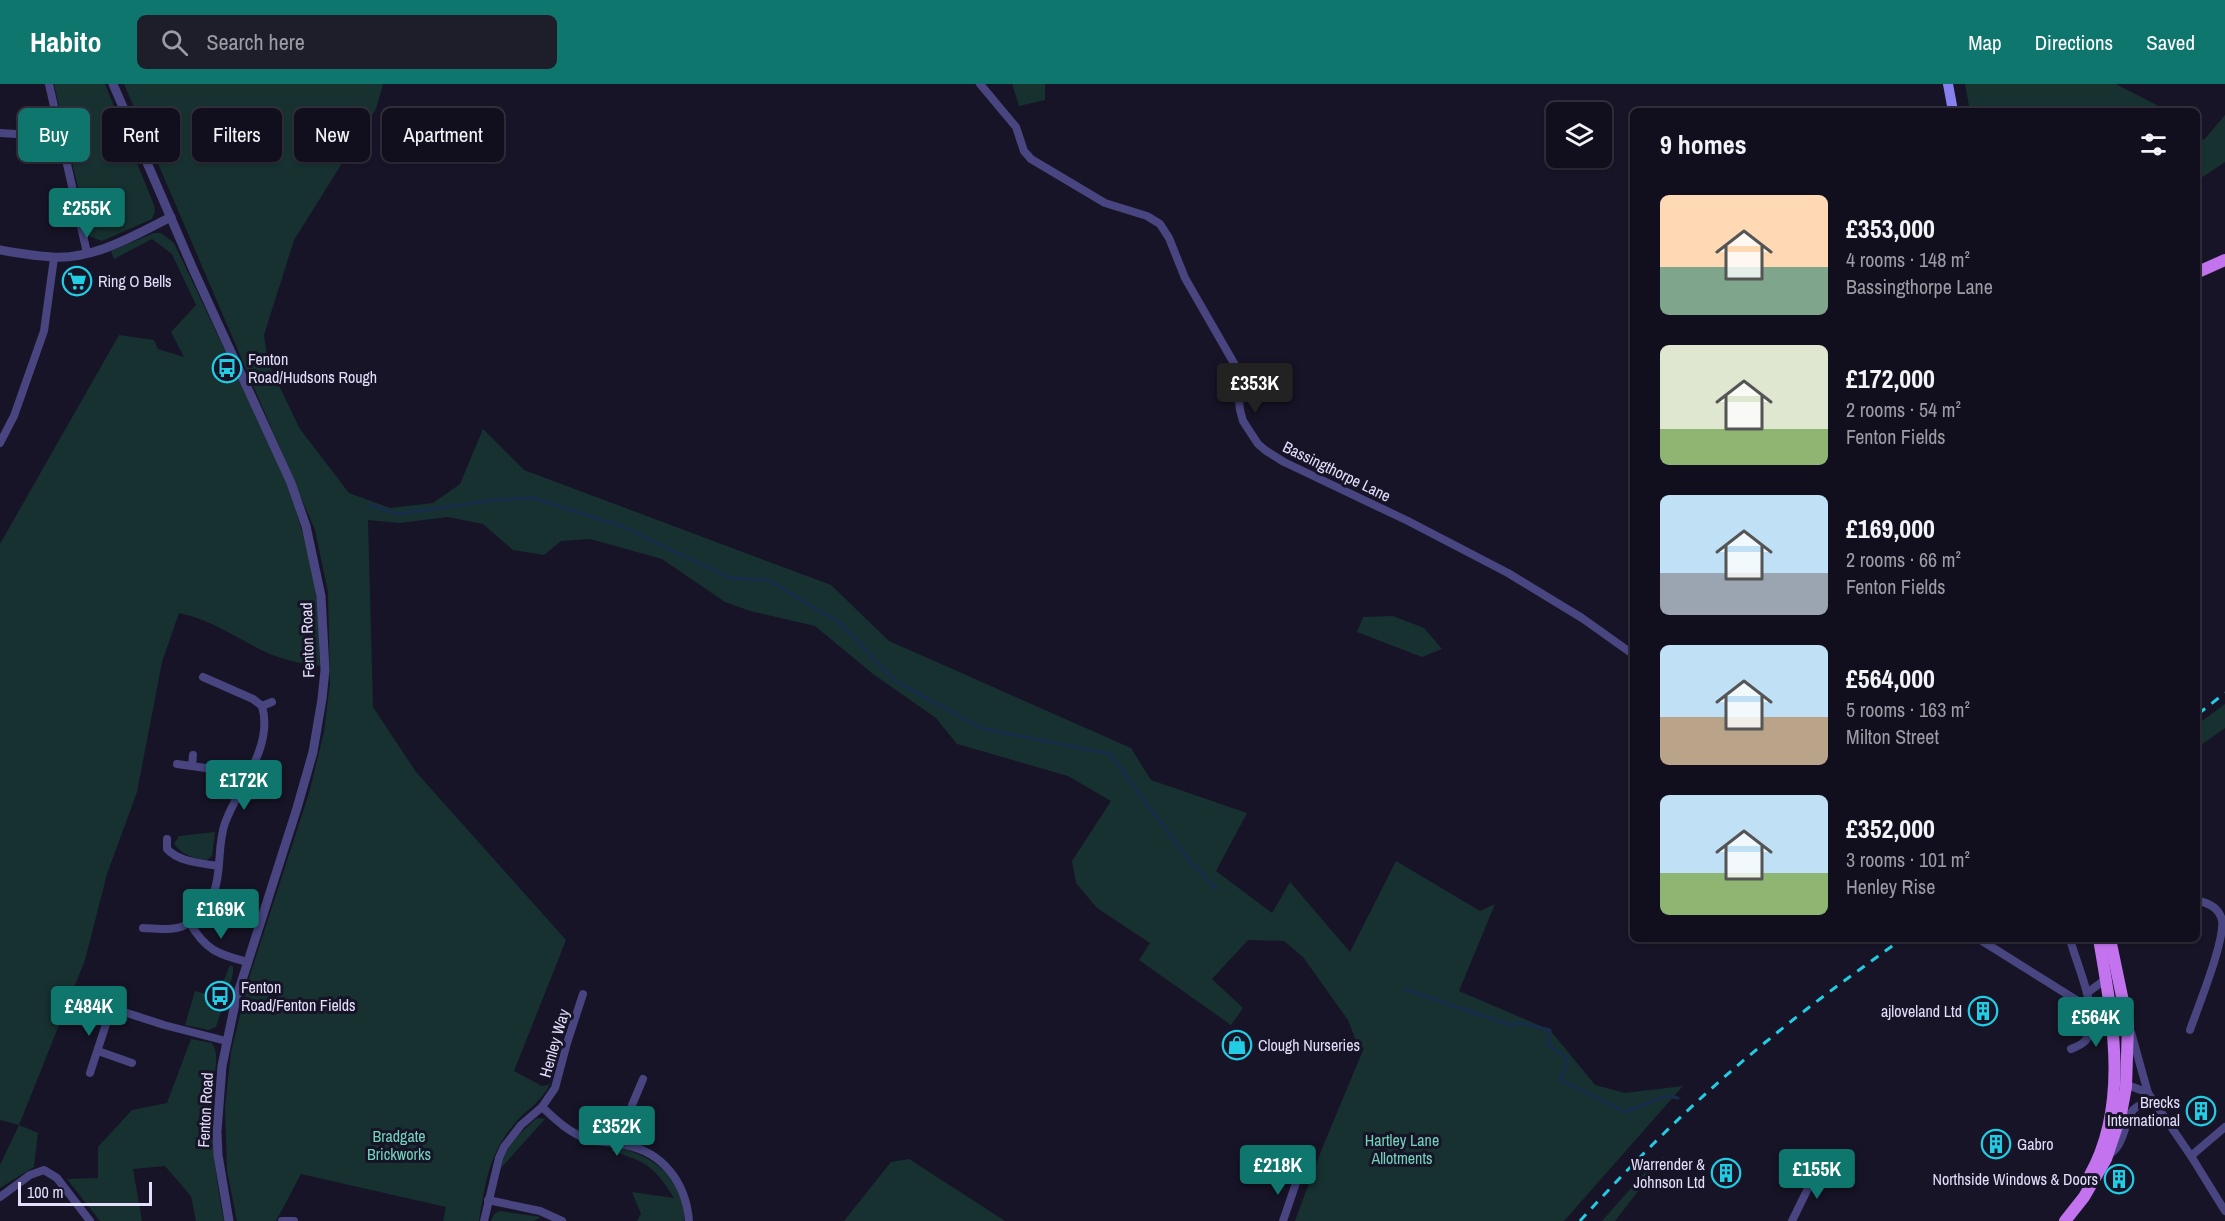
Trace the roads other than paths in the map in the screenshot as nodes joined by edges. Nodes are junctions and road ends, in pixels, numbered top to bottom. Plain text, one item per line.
1 (49, 84) edge
2 (113, 84) edge
3 (980, 84) edge
4 (1948, 84) edge
5 (55, 108) edge
6 (1952, 108) edge
7 (0, 133) edge
8 (18, 134) edge
9 (67, 162) edge
10 (171, 217) junction
11 (0, 250) edge
12 (87, 253) junction
13 (54, 258) junction
14 (2225, 260) edge
15 (2200, 271) edge
16 (0, 443) edge
17 (1630, 652) edge
18 (203, 677) dead end
19 (272, 702) dead end
20 (262, 706) junction
21 (193, 755) dead end
22 (177, 764) dead end
23 (192, 766) junction
24 (245, 782) junction
25 (167, 839) dead end
26 (218, 866) junction
27 (2200, 901) edge
28 (190, 923) junction
29 (142, 928) dead end
30 (1984, 942) edge
31 (2071, 942) edge
32 (2100, 942) edge
33 (2110, 942) edge
34 (2215, 957) junction
35 (2225, 960) edge
36 (248, 962) junction
37 (2112, 977) junction
38 (2087, 993) junction
39 (583, 994) dead end
40 (93, 1002) dead end
41 (2089, 1008) junction
42 (111, 1009) junction
43 (2128, 1025) junction
44 (2091, 1026) junction
45 (2113, 1027) junction
46 (2190, 1030) dead end
47 (226, 1041) junction
48 (2071, 1049) dead end
49 (98, 1051) junction
50 (132, 1063) dead end
51 (90, 1073) dead end
52 (643, 1079) dead end
53 (2120, 1086) junction
54 (2148, 1093) junction
55 (2155, 1102) junction
56 (542, 1107) junction
57 (2225, 1127) edge
58 (622, 1144) junction
59 (2191, 1156) junction
60 (2106, 1159) junction
61 (1818, 1168) dead end
62 (1297, 1180) dead end
63 (0, 1197) edge
64 (488, 1200) junction
65 (2075, 1206) junction
66 (2225, 1211) edge
67 (90, 1221) edge
68 (229, 1221) edge
69 (282, 1221) edge
70 (294, 1221) edge
71 (484, 1221) edge
72 (562, 1221) edge
73 (689, 1221) edge
74 (1283, 1221) edge
75 (1792, 1221) edge
76 (2065, 1221) edge

1 - 5 street
2 - 10 street, Fenton Road
3 - 17 street, Bassingthorpe Lane
4 - 6 main road
7 - 8 street
9 - 12 street
10 - 12 street
10 - 36 street, Fenton Road
11 - 13 street
12 - 13 street
13 - 16 street
14 - 15 main road
18 - 20 street
19 - 20 street
20 - 24 street
21 - 23 street
22 - 23 street
23 - 24 street
24 - 26 street
25 - 26 street
26 - 28 street
27 - 34 street
28 - 29 street
28 - 36 street
30 - 41 street
31 - 38 street
32 - 37 main road
33 - 37 main road
34 - 35 street
34 - 46 street
36 - 47 street, Fenton Road
37 - 38 street
37 - 43 main road
37 - 45 main road
38 - 41 street
39 - 56 street, Henley Way
40 - 42 street
41 - 44 street
42 - 47 street
42 - 49 street
43 - 53 main road
43 - 54 street
44 - 45 street
44 - 48 street
45 - 53 main road
47 - 68 street, Fenton Road
49 - 50 street
49 - 51 street
52 - 58 street
53 - 54 street
53 - 60 main road
53 - 65 main road
54 - 55 street
55 - 59 street
55 - 60 street
56 - 58 street
56 - 64 street, Henley Way
57 - 59 street
58 - 73 street
59 - 66 street
60 - 65 main road
61 - 75 street
62 - 74 street
63 - 67 street
64 - 71 street, Henley Way
64 - 72 street
65 - 76 main road
69 - 70 street

